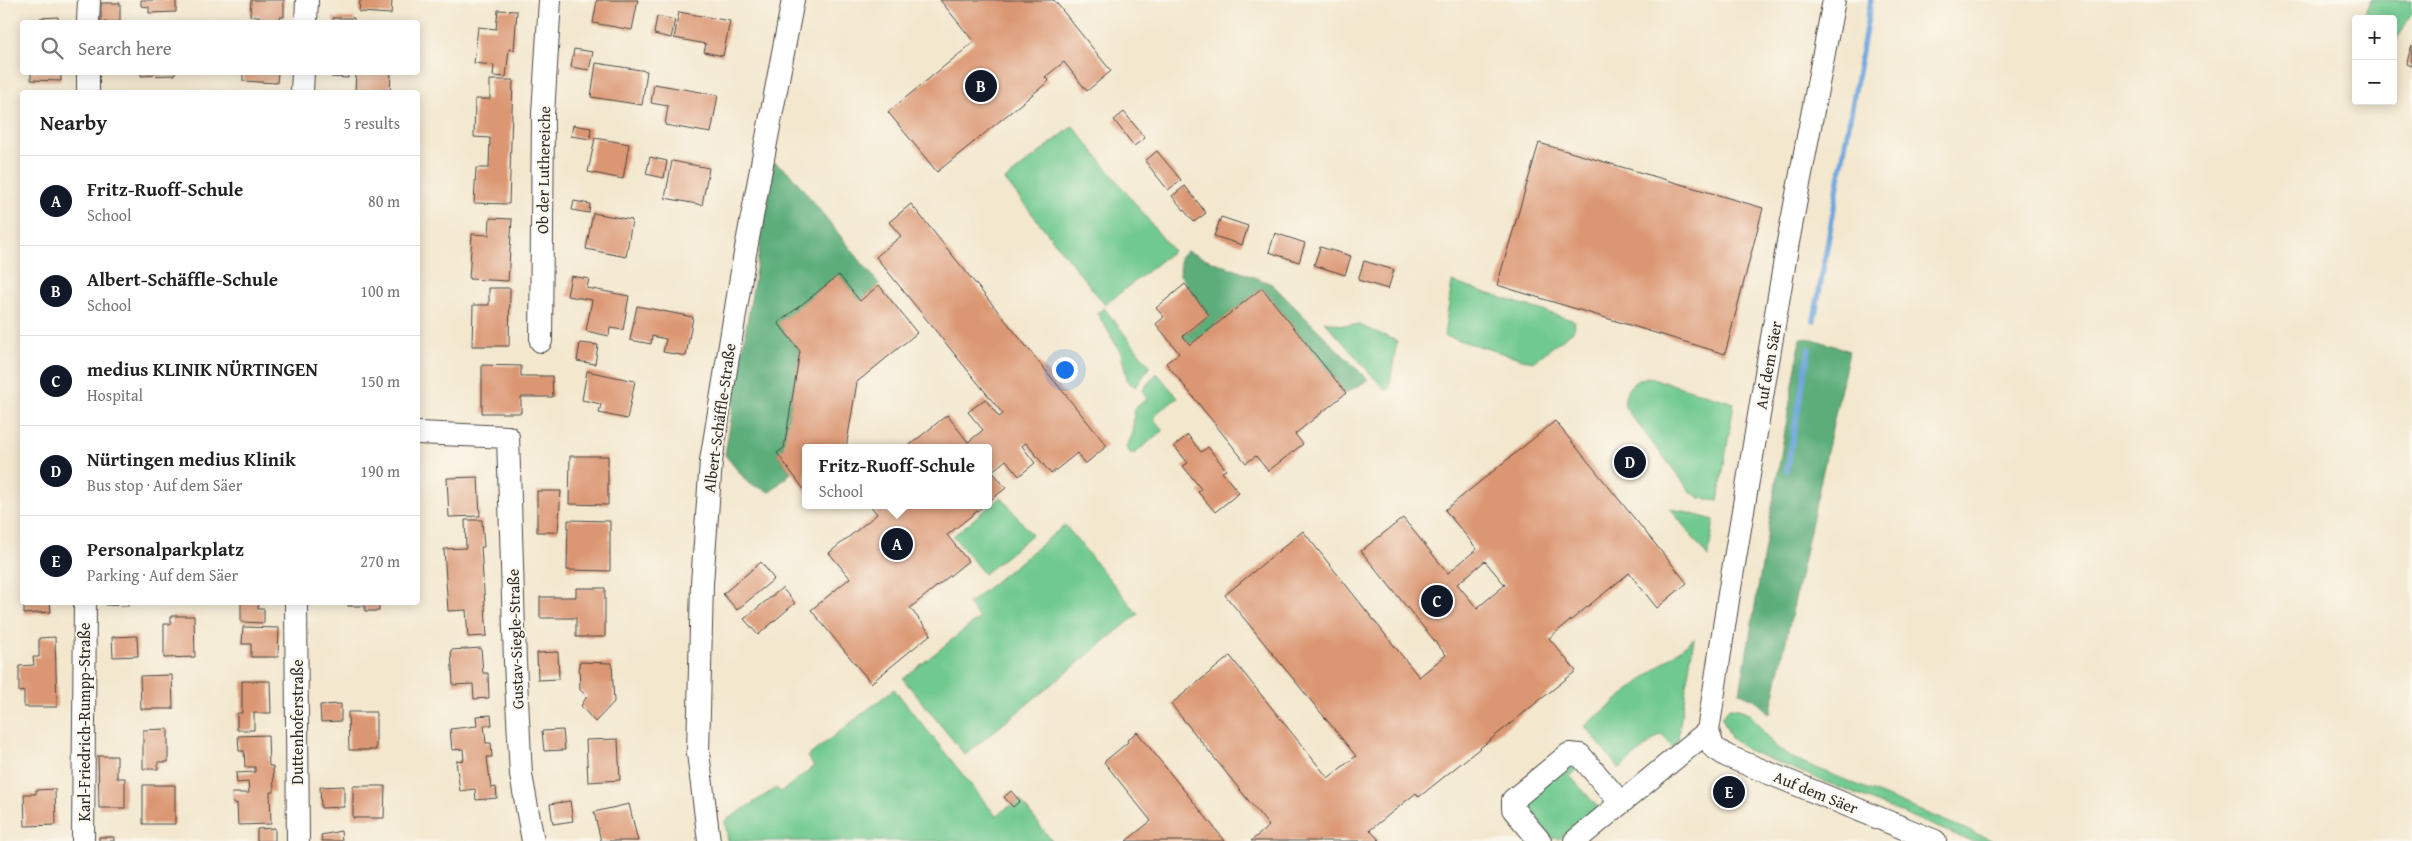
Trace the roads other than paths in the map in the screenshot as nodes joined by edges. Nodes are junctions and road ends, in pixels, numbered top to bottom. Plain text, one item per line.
1 (89, 0) edge
2 (307, 0) edge
3 (550, 0) edge
4 (792, 0) edge
5 (1834, 0) edge
6 (88, 20) edge
7 (306, 20) edge
8 (88, 75) edge
9 (303, 75) edge
10 (88, 90) edge
11 (302, 90) edge
12 (541, 341) dead end
13 (420, 433) edge
14 (85, 605) edge
15 (296, 605) edge
16 (1708, 731) junction
17 (1620, 802) junction
18 (83, 841) edge
19 (298, 841) edge
20 (533, 841) edge
21 (709, 841) edge
22 (1540, 841) edge
23 (1574, 841) edge
24 (1935, 841) edge

1 - 6 street
2 - 7 street
3 - 12 street, Ob der Luthereiche
4 - 21 street, Albert-Schäffle-Straße
5 - 16 street, Auf dem Säer
8 - 10 street
9 - 11 street
13 - 20 street, Gustav-Siegle-Straße
14 - 18 street, Karl-Friedrich-Rumpp-Straße
15 - 19 street, Duttenhoferstraße
16 - 17 street
16 - 24 street, Auf dem Säer
17 - 22 street
17 - 23 street

